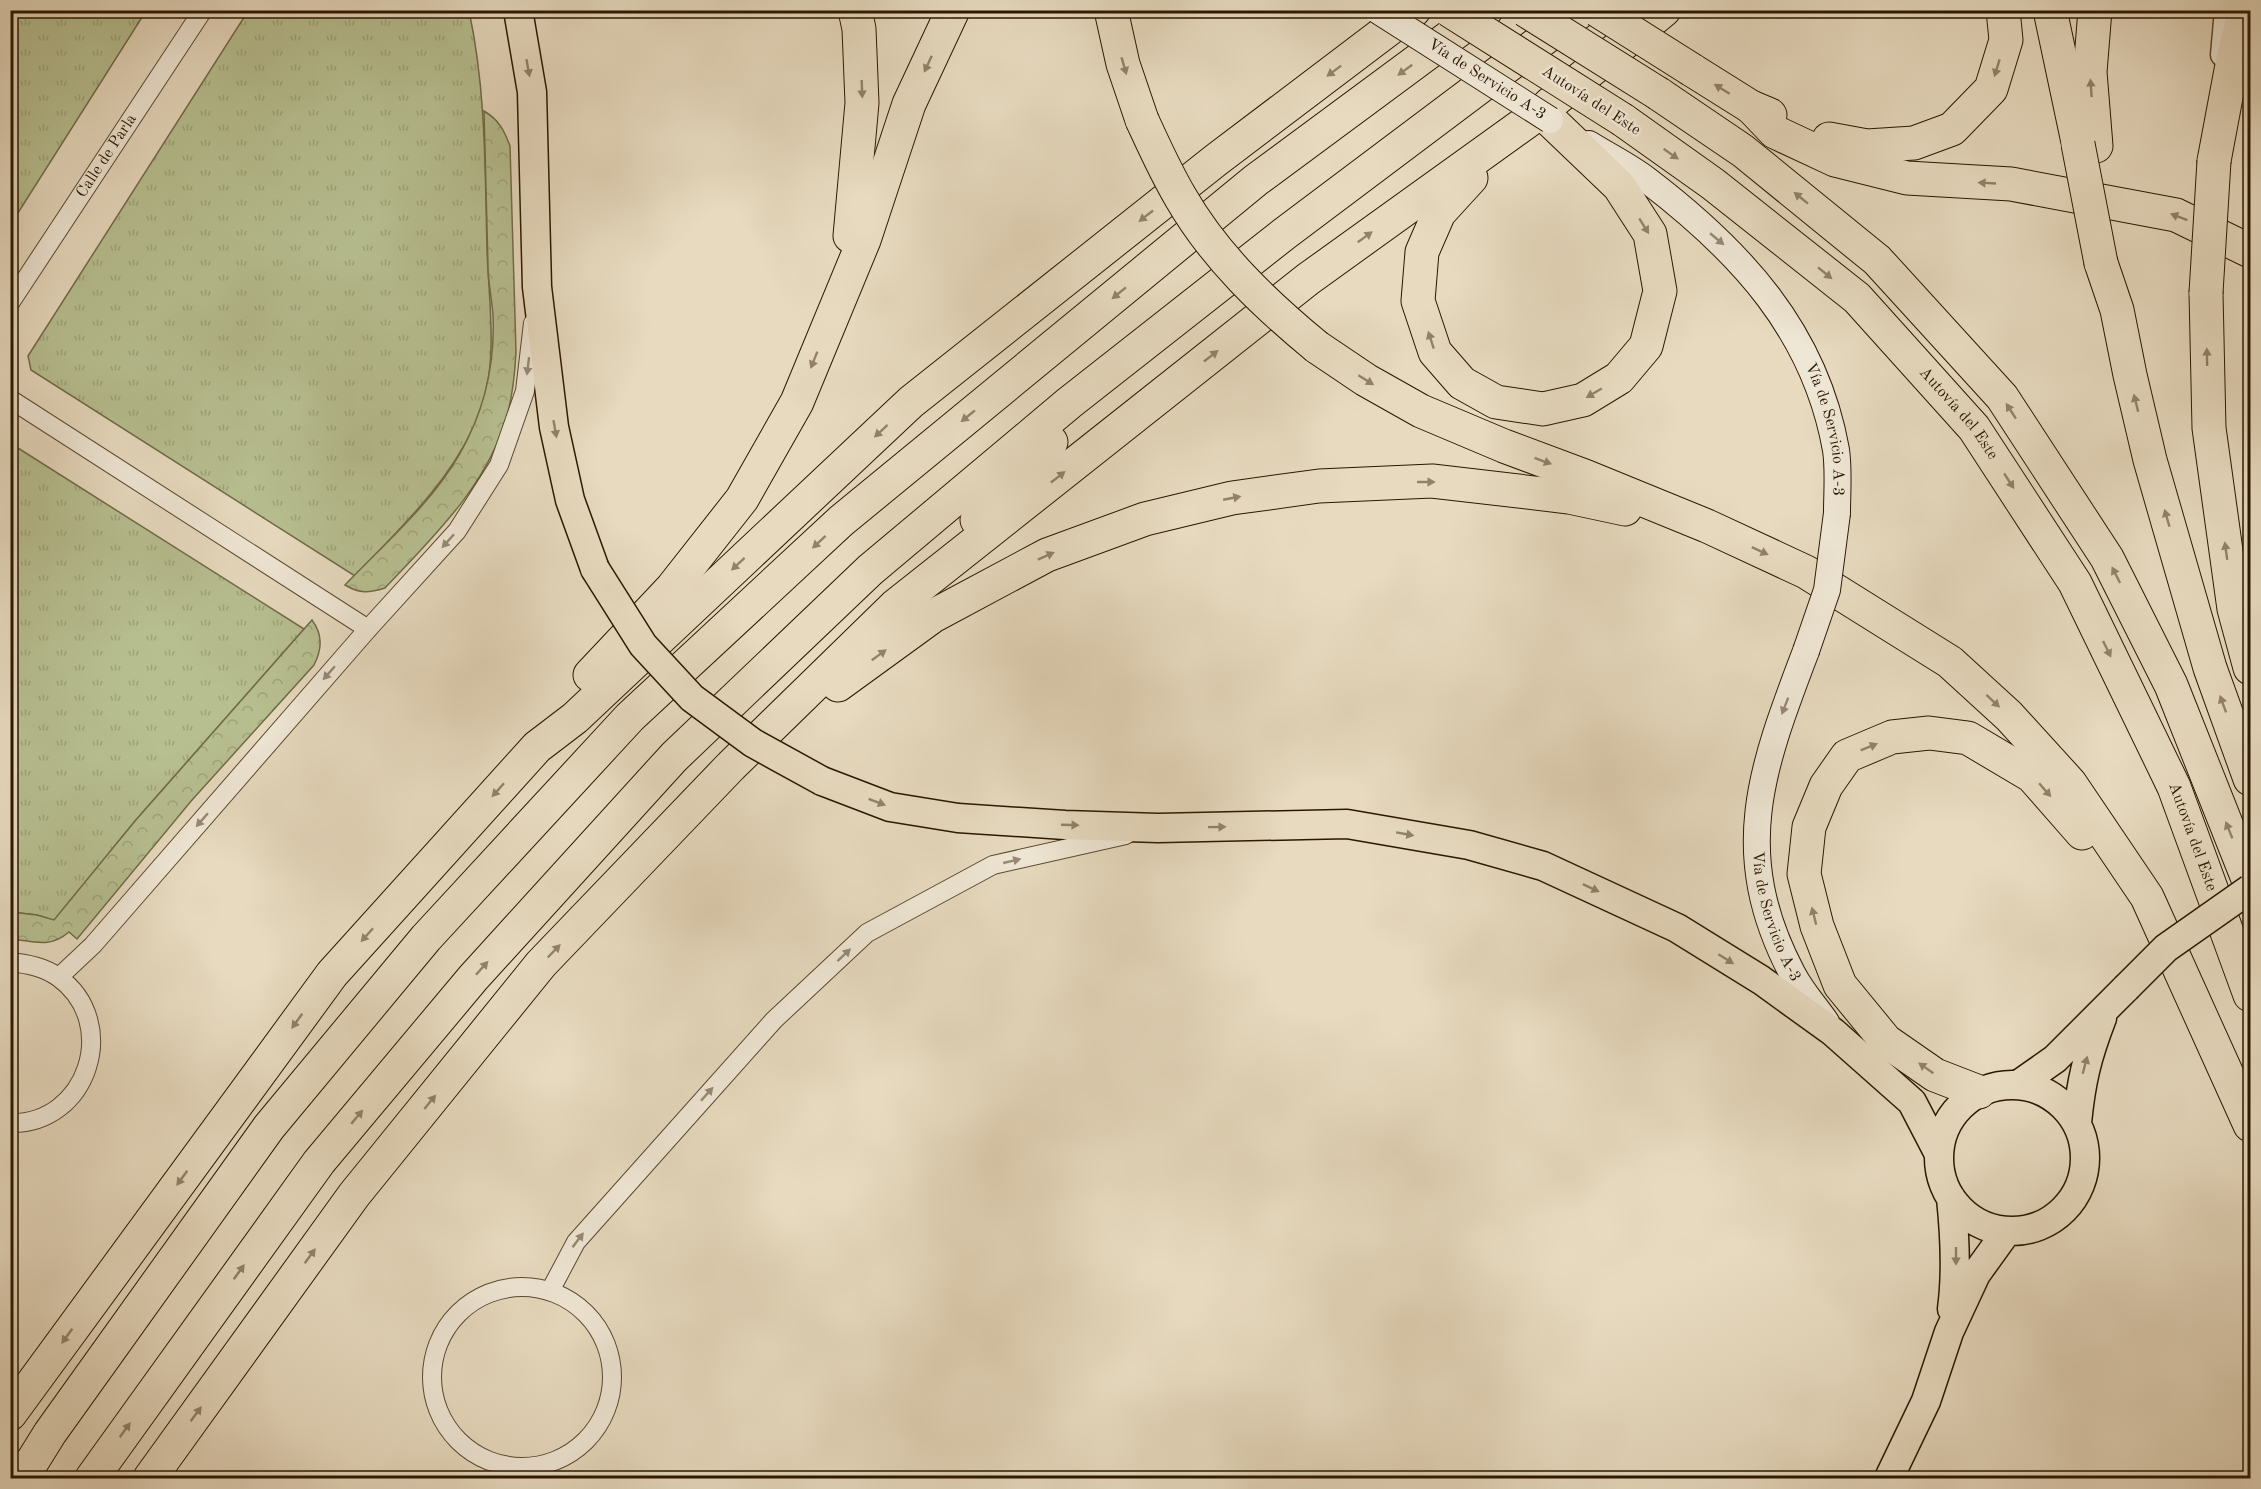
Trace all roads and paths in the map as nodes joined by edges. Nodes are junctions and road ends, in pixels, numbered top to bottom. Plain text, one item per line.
1 (203, 10) edge
2 (518, 10) edge
3 (855, 10) edge
4 (953, 10) edge
5 (1111, 10) edge
6 (1377, 10) edge
7 (1414, 10) edge
8 (1449, 10) edge
9 (1486, 10) edge
10 (1525, 10) edge
11 (1582, 10) edge
12 (1596, 10) edge
13 (1664, 10) edge
14 (2003, 10) edge
15 (2050, 10) edge
16 (2095, 10) edge
17 (2226, 10) edge
18 (2246, 10) edge
19 (1751, 108) junction
20 (1550, 113) junction
21 (2087, 145) junction
22 (2214, 161) junction
23 (1256, 180) junction
24 (1284, 234) junction
25 (2250, 251) edge
26 (537, 288) junction
27 (10, 303) edge
28 (836, 305) junction
29 (10, 399) edge
30 (911, 402) junction
31 (1707, 526) junction
32 (895, 606) junction
33 (368, 629) junction
34 (2250, 668) edge
35 (537, 747) junction
36 (731, 766) junction
37 (2250, 779) edge
38 (1158, 828) junction
39 (2250, 884) edge
40 (2250, 889) edge
41 (10, 962) edge
42 (59, 977) junction
43 (2250, 995) edge
44 (2105, 1011) junction
45 (1833, 1032) junction
46 (2224, 1064) junction
47 (2018, 1085) junction
48 (1979, 1092) junction
49 (10, 1123) edge
50 (2077, 1123) junction
51 (2250, 1125) edge
52 (1939, 1154) junction
53 (1951, 1198) junction
54 (2007, 1231) junction
55 (550, 1291) junction
56 (1949, 1332) junction
57 (10, 1414) edge
58 (22, 1479) edge
59 (92, 1479) edge
60 (150, 1479) edge
61 (1889, 1479) edge

1 - 27 street, Calle de Parla
2 -> 26 main road
3 -> 28 highway
4 -> 28 highway
5 -> 31 highway, bridge
6 - 20 main road, Vía de Servicio A-3, bridge
7 -> 30 highway
8 -> 43 highway, Autovía del Este, bridge
9 -> 23 highway
39 -> 10 highway, bridge
11 - 24 highway
19 -> 12 highway, bridge
13 - 20 highway
14 -> 19 highway
15 - 21 highway
21 -> 16 highway
17 - 22 street
18 - 22 highway
25 -> 19 highway
20 -> 20 highway
32 -> 20 highway
20 -> 45 main road, Vía de Servicio A-3, bridge
37 -> 21 highway
34 -> 22 highway, bridge
23 - 30 highway
23 -> 58 highway
24 - 32 highway
59 -> 24 highway
26 -> 33 street
26 -> 38 main road, bridge
28 -> 35 highway
29 - 33 street
30 -> 35 highway
36 -> 31 highway
31 -> 46 highway
32 - 36 highway
33 -> 42 street
35 -> 57 highway
60 -> 36 highway
38 -> 45 main road
55 -> 38 street
40 - 44 main road, bridge
41 - 42 street
42 - 49 street
44 - 47 main road
50 -> 44 main road
45 - 52 main road
48 -> 46 highway
46 - 51 highway
47 - 48 main road
47 - 50 main road
48 - 52 main road
50 - 54 main road
52 - 53 main road
53 - 54 main road
53 -> 56 main road
54 - 56 main road
55 - 55 street
56 - 61 main road

